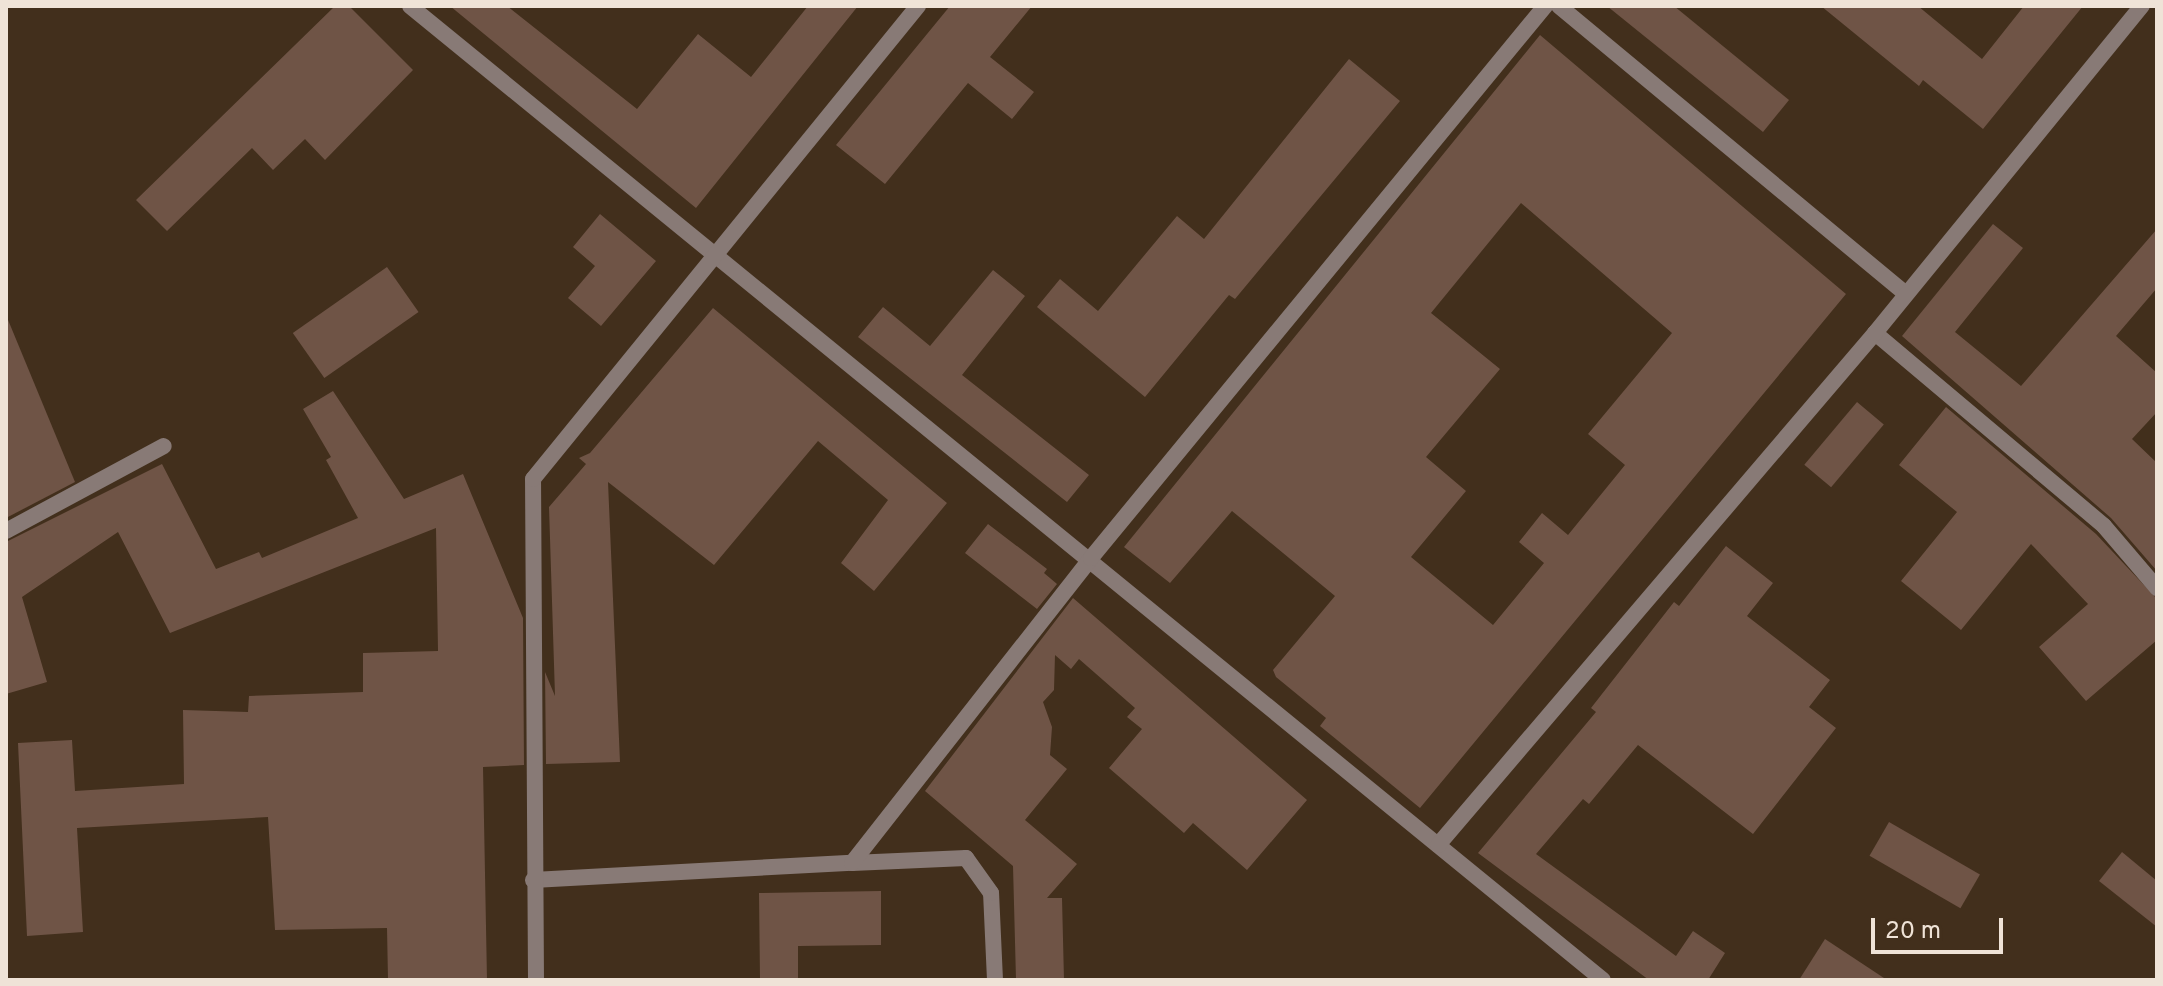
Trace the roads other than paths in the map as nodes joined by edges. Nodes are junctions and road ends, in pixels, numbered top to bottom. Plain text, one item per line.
1 (410, 6) edge
2 (918, 6) edge
3 (1545, 6) edge
4 (1559, 6) edge
5 (2142, 6) edge
6 (716, 251) junction
7 (1905, 293) junction
8 (1875, 333) junction
9 (164, 446) dead end
10 (6, 531) edge
11 (1091, 558) junction
12 (2157, 588) edge
13 (1438, 845) junction
14 (852, 863) junction
15 (533, 880) junction
16 (536, 980) edge
17 (995, 980) edge
18 (1603, 980) edge

1 - 6 lane
2 - 6 lane
3 - 11 lane
4 - 7 lane
5 - 7 lane
6 - 11 lane
6 - 15 lane
7 - 8 lane
8 - 12 lane
8 - 13 lane
9 - 10 lane
11 - 13 lane
11 - 14 lane
13 - 18 lane
14 - 15 lane
14 - 17 lane
15 - 16 lane

